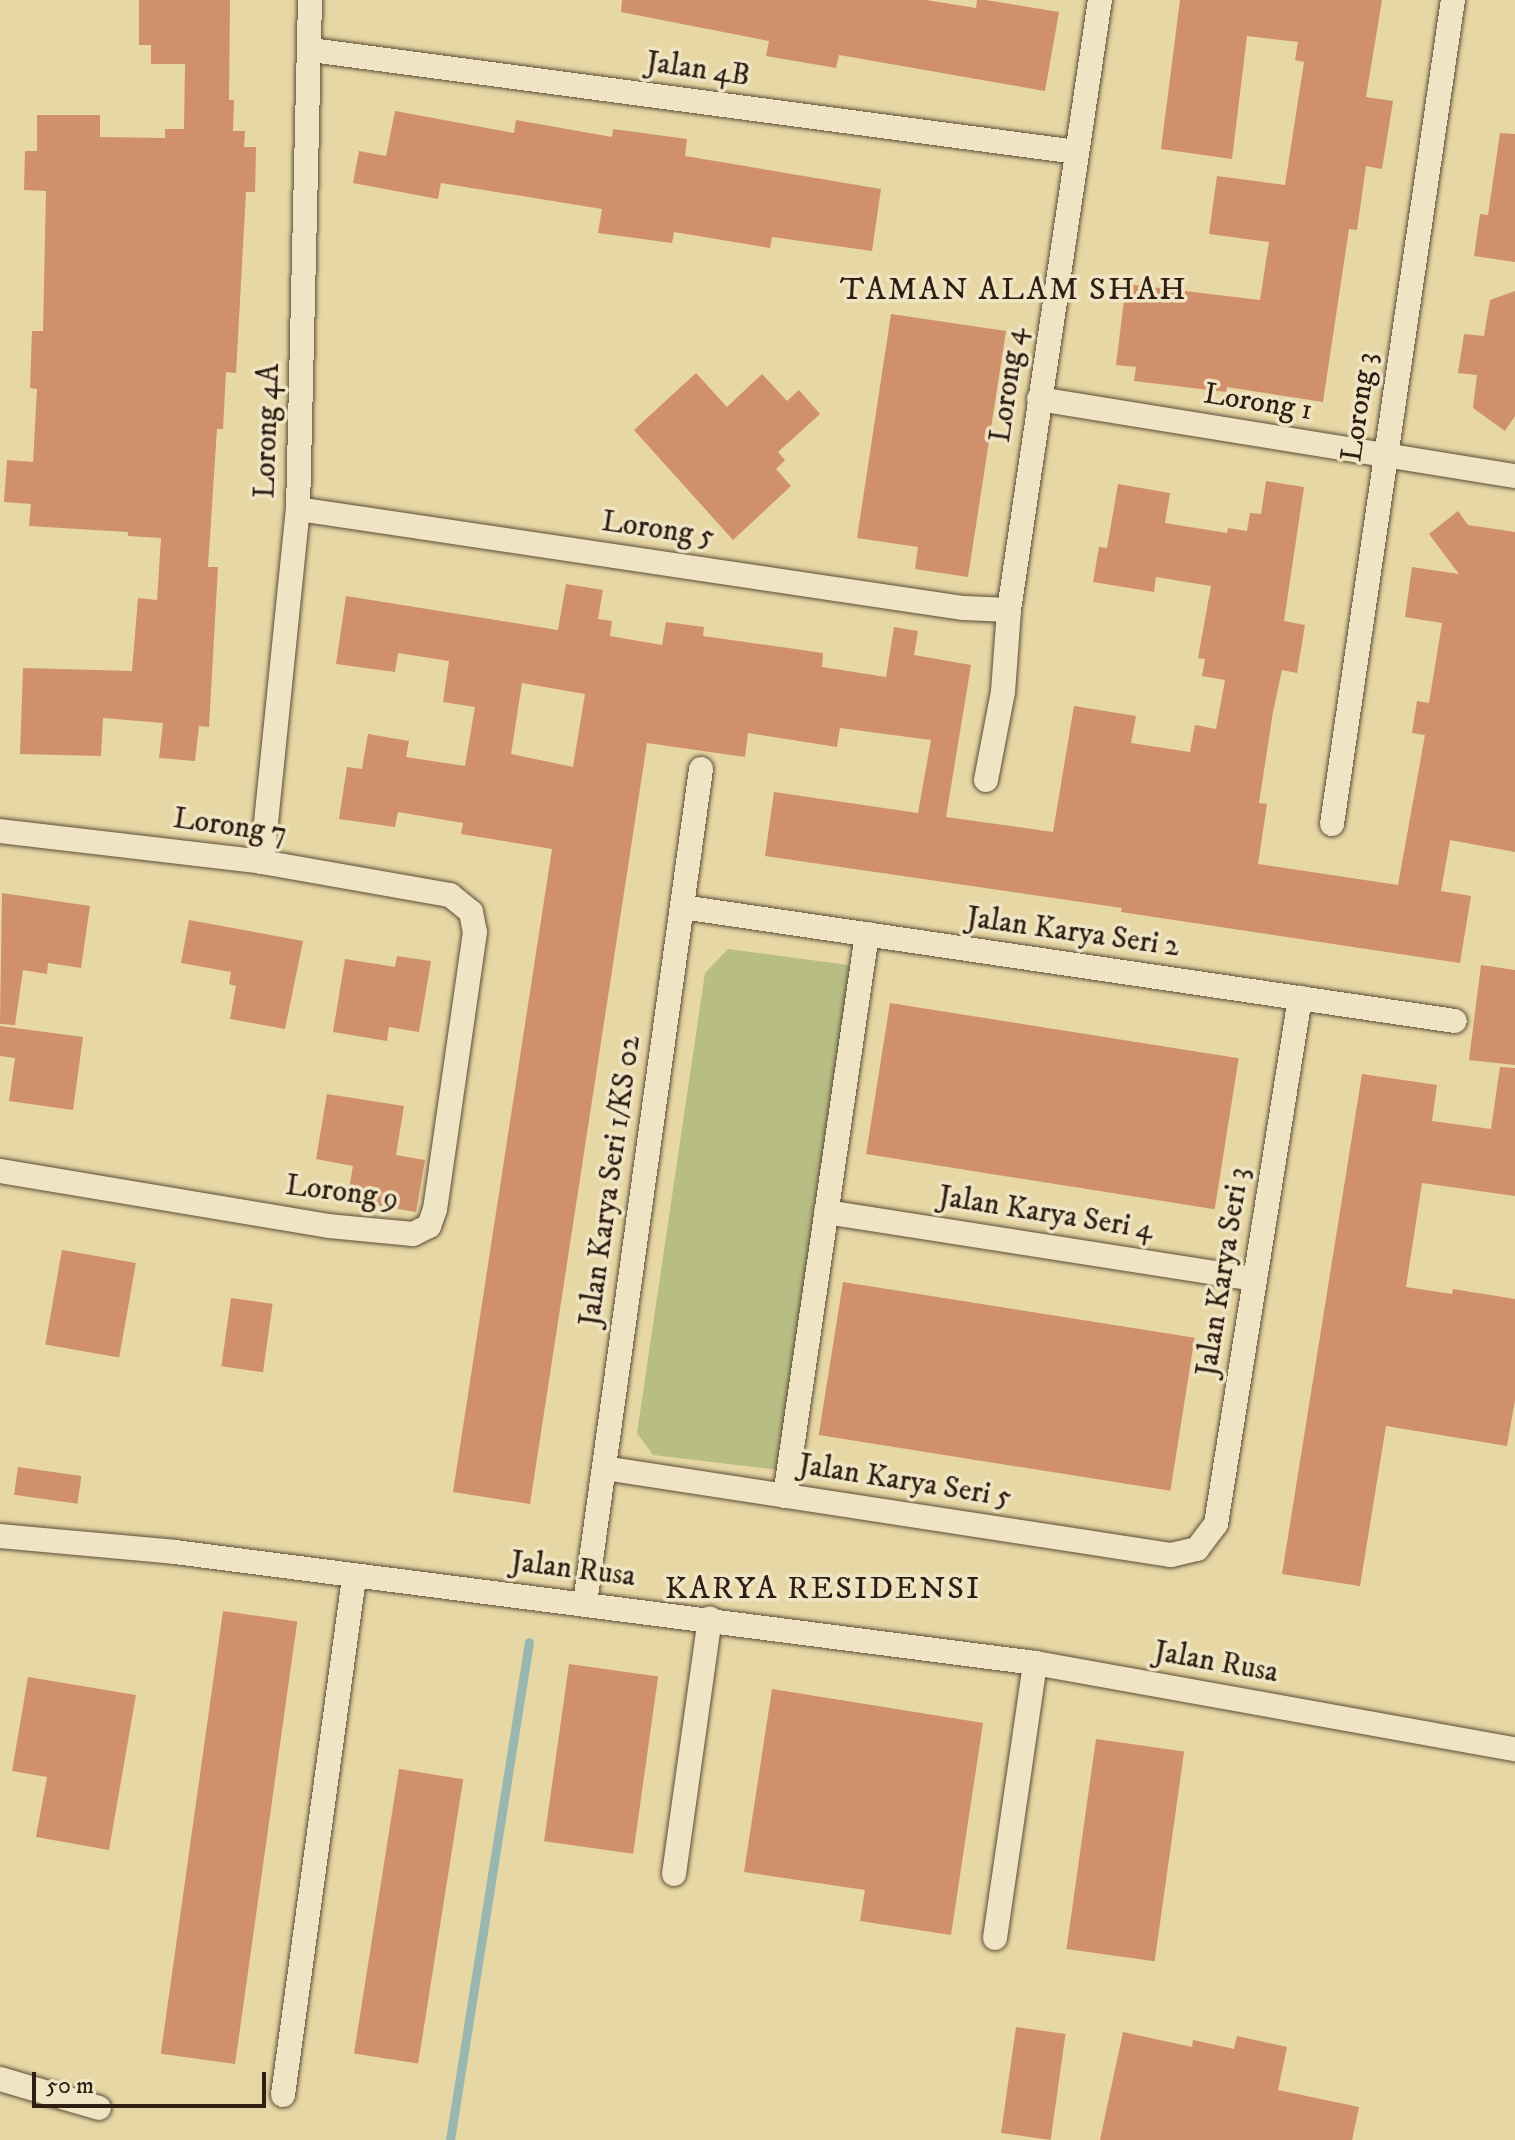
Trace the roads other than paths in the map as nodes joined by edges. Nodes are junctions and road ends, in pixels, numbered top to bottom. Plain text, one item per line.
1 (310, 0) edge
2 (1100, 0) edge
3 (1453, 0) edge
4 (311, 50) junction
5 (1076, 152) junction
6 (1039, 399) junction
7 (1385, 456) junction
8 (1515, 476) edge
9 (298, 509) junction
10 (1009, 610) junction
11 (701, 769) dead end
12 (986, 780) dead end
13 (1332, 824) dead end
14 (0, 831) edge
15 (262, 862) junction
16 (450, 895) joint
17 (682, 907) junction
18 (867, 934) junction
19 (1300, 998) junction
20 (1455, 1021) dead end
21 (0, 1171) edge
22 (826, 1212) junction
23 (1255, 1279) junction
24 (604, 1468) junction
25 (785, 1496) junction
26 (0, 1536) edge
27 (1197, 1549) joint
28 (354, 1578) junction
29 (585, 1603) junction
30 (710, 1619) junction
31 (1035, 1663) junction
32 (1515, 1749) edge
33 (674, 1874) dead end
34 (995, 1938) dead end
35 (0, 2079) edge
36 (283, 2095) dead end
37 (99, 2108) dead end

1 - 4 street, Lorong 4A
2 - 5 street, Lorong 4
3 - 7 street, Lorong 3
4 - 5 street, Jalan 4B
4 - 9 street, Lorong 4A
5 - 6 street, Lorong 4
6 - 7 street, Lorong 1
6 - 10 street, Lorong 4
7 - 8 street, Lorong 1
7 - 13 street, Lorong 3
9 - 10 street, Lorong 5
9 - 15 street, Lorong 4A
10 - 12 street, Lorong 4
11 - 17 street, Jalan Karya Seri 1/KS 02
14 - 15 street, Lorong 7
15 - 16 street, Lorong 7
16 - 21 street, Lorong 9
17 - 18 street, Jalan Karya Seri 2
17 - 24 street, Jalan Karya Seri 1/KS 02
18 - 19 street, Jalan Karya Seri 2
18 - 22 street
19 - 20 street, Jalan Karya Seri 2
19 - 23 street, Jalan Karya Seri 3
22 - 23 street, Jalan Karya Seri 4
22 - 25 street
23 - 27 street, Jalan Karya Seri 3
24 - 25 street, Jalan Karya Seri 5
24 - 29 street, Jalan Karya Seri 1/KS 02
25 - 27 street, Jalan Karya Seri 5
26 - 28 street, Jalan Rusa
28 - 29 street, Jalan Rusa
28 - 36 street
29 - 30 street, Jalan Rusa
30 - 31 street, Jalan Rusa
30 - 33 street
31 - 32 street, Jalan Rusa
31 - 34 street
35 - 37 street

